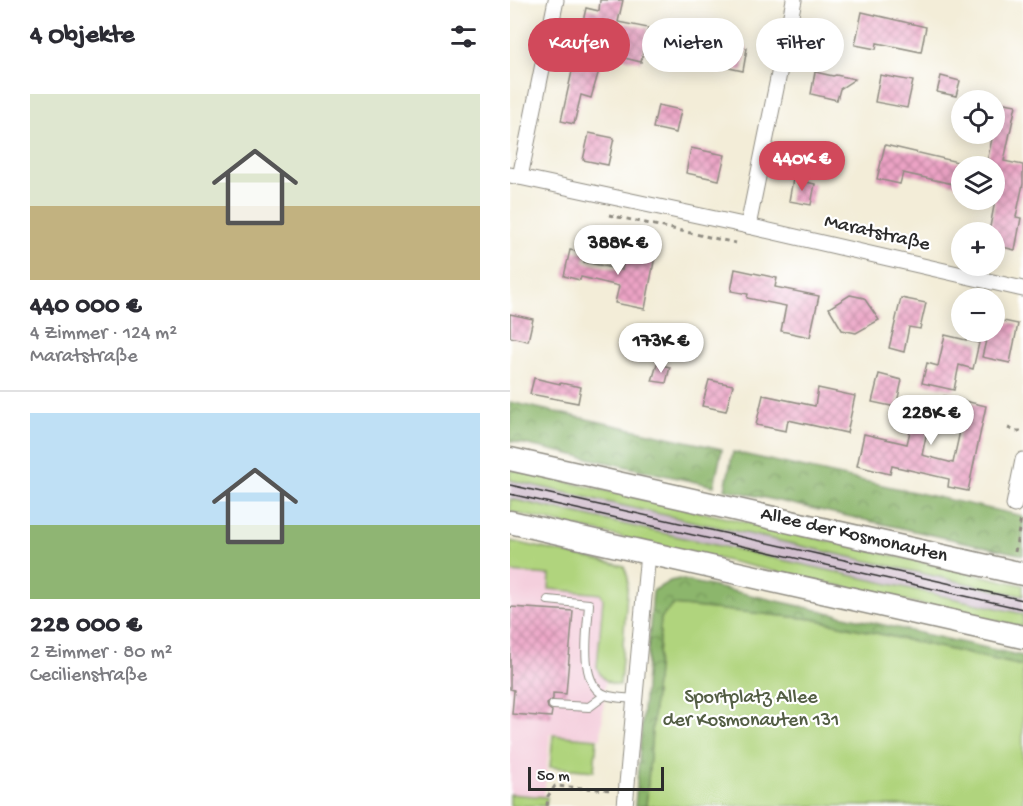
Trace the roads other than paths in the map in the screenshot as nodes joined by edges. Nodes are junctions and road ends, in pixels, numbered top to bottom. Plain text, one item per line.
1 (556, 0) edge
2 (794, 0) edge
3 (515, 176) edge
4 (748, 226) junction
5 (1023, 289) edge
6 (510, 459) edge
7 (1023, 460) edge
8 (1014, 505) road end
9 (510, 522) edge
10 (648, 553) junction
11 (1019, 565) edge
12 (548, 600) dead end
13 (1023, 637) edge
14 (605, 695) junction
15 (634, 699) junction
16 (553, 705) dead end
17 (625, 806) edge

1 - 3 street
2 - 4 street
3 - 4 street, Maratstraße
4 - 5 street, Maratstraße
6 - 11 main road, Allee der Kosmonauten
7 - 8 street
9 - 10 main road
10 - 13 main road
10 - 15 street
12 - 14 lane
14 - 15 lane
14 - 16 lane
15 - 17 street

